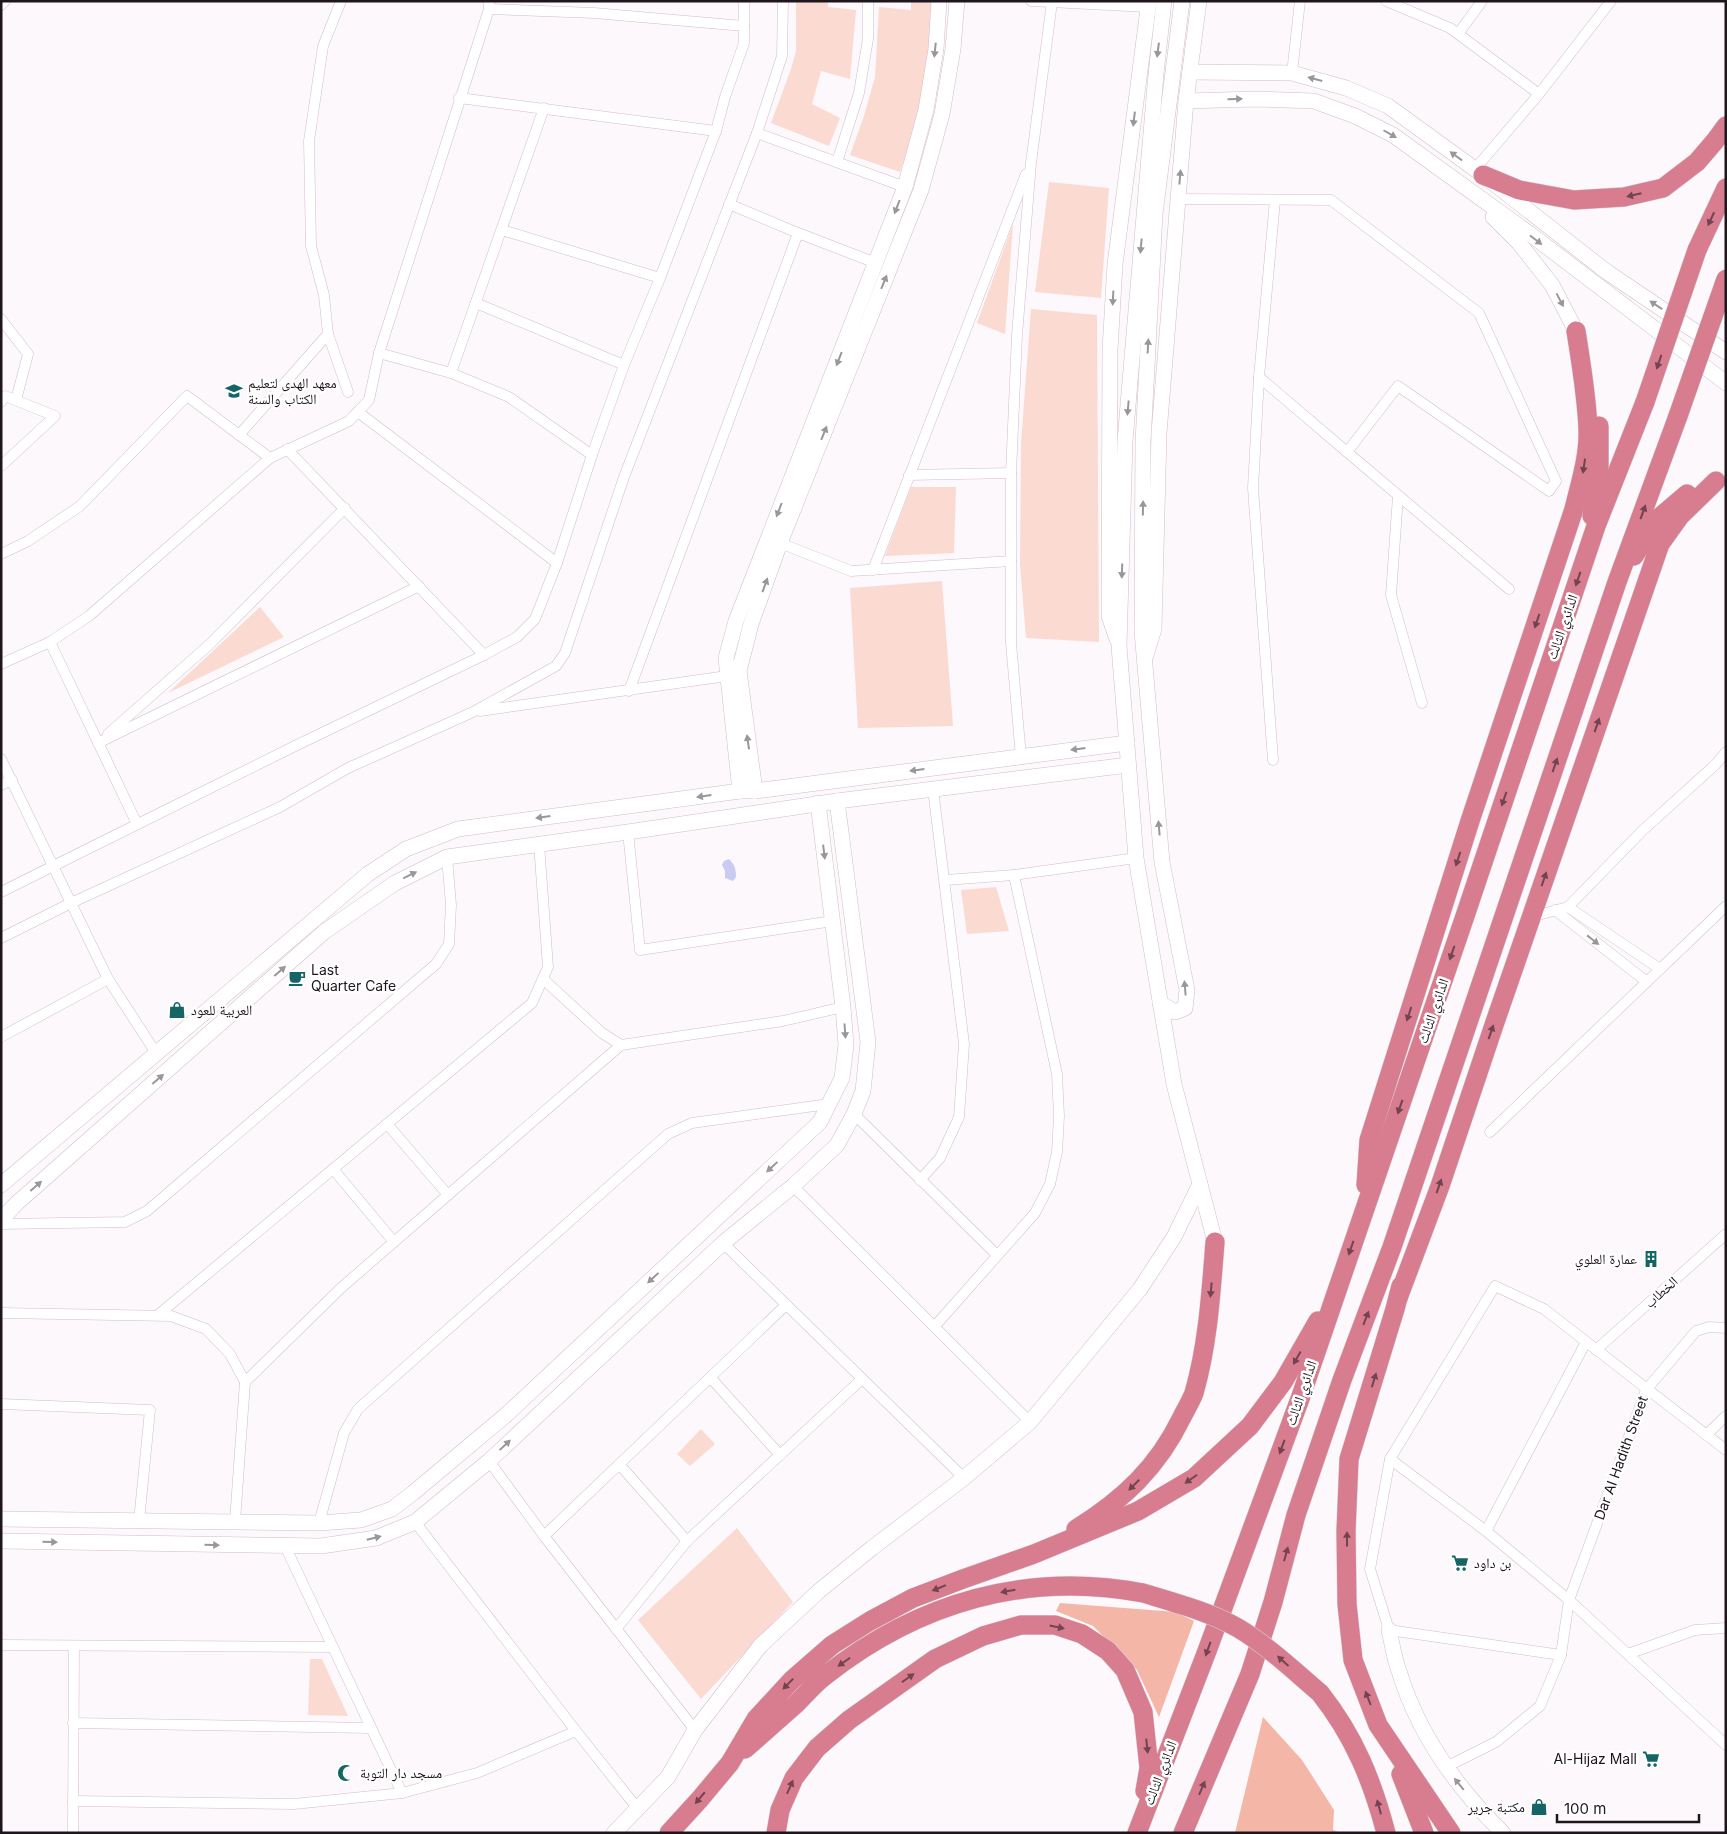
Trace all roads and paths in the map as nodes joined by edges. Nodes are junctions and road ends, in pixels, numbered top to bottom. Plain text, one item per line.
1 (5, 1) edge
2 (342, 1) edge
3 (594, 1) edge
4 (744, 1) edge
5 (784, 1) edge
6 (868, 1) edge
7 (939, 1) edge
8 (957, 1) edge
9 (1030, 1) edge
10 (1164, 1) edge
11 (1182, 1) edge
12 (1199, 1) edge
13 (1300, 1) edge
14 (1386, 1) edge
15 (1482, 1) edge
16 (1611, 1) edge
17 (1052, 2) edge
18 (1148, 4) edge
19 (1, 5) edge
20 (489, 5) edge
21 (594, 13) junction
22 (744, 26) junction
23 (1458, 34) junction
24 (1190, 72) junction
25 (1292, 73) junction
26 (1538, 94) junction
27 (459, 98) junction
28 (1186, 101) junction
29 (544, 108) junction
30 (1726, 126) edge
31 (716, 131) junction
32 (757, 133) junction
33 (1726, 147) edge
34 (836, 162) junction
35 (1030, 163) junction
36 (1479, 172) junction
37 (1460, 184) junction
38 (905, 187) junction
39 (1663, 188) junction
40 (1726, 188) edge
41 (1178, 199) junction
42 (1275, 200) junction
43 (729, 204) junction
44 (502, 230) junction
45 (798, 233) junction
46 (876, 263) junction
47 (660, 278) junction
48 (1726, 279) edge
49 (476, 304) junction
50 (1, 318) edge
51 (1576, 331) junction
52 (328, 334) junction
53 (1726, 352) edge
54 (379, 353) junction
55 (624, 365) junction
56 (450, 372) junction
57 (1259, 377) junction
58 (1726, 382) edge
59 (348, 392) dead end
60 (16, 400) junction
61 (1, 402) edge
62 (358, 412) junction
63 (239, 435) junction
64 (287, 449) junction
65 (1347, 452) junction
66 (592, 455) junction
67 (270, 458) junction
68 (1, 466) edge
69 (1011, 473) junction
70 (910, 475) junction
71 (1721, 479) edge
72 (1398, 496) junction
73 (345, 508) junction
74 (780, 543) junction
75 (1, 554) edge
76 (1586, 557) junction
77 (1011, 560) junction
78 (557, 563) junction
79 (873, 570) junction
80 (1617, 582) junction
81 (419, 586) junction
82 (1509, 589) dead end
83 (50, 642) junction
84 (1120, 646) junction
85 (484, 655) junction
86 (1144, 661) junction
87 (1, 664) edge
88 (727, 676) junction
89 (629, 691) junction
90 (1422, 703) dead end
91 (472, 712) junction
92 (1524, 739) junction
93 (98, 743) junction
94 (1127, 743) junction
95 (1726, 752) edge
96 (1021, 756) junction
97 (1, 759) edge
98 (1273, 760) dead end
99 (1128, 765) junction
100 (12, 780) junction
101 (1, 786) edge
102 (933, 789) junction
103 (748, 791) junction
104 (837, 801) junction
105 (818, 804) junction
106 (1470, 821) junction
107 (137, 824) junction
108 (628, 832) junction
109 (539, 844) junction
110 (447, 857) junction
111 (1136, 858) junction
112 (53, 866) junction
113 (1014, 875) junction
114 (944, 880) junction
115 (1, 892) edge
116 (71, 903) junction
117 (1726, 906) edge
118 (1568, 907) junction
119 (1555, 910) junction
120 (1531, 917) junction
121 (833, 921) junction
122 (1, 938) edge
123 (1660, 969) junction
124 (108, 979) junction
125 (543, 979) junction
126 (1647, 982) junction
127 (1160, 1003) junction
128 (843, 1007) junction
129 (1, 1037) edge
130 (621, 1045) junction
131 (156, 1054) junction
132 (829, 1104) junction
133 (854, 1114) junction
134 (387, 1124) junction
135 (1490, 1132) dead end
136 (1428, 1142) junction
137 (333, 1169) junction
138 (920, 1180) junction
139 (1200, 1184) junction
140 (1, 1185) edge
141 (793, 1186) junction
142 (448, 1196) junction
143 (1364, 1210) junction
144 (1, 1222) edge
145 (1726, 1234) edge
146 (394, 1242) junction
147 (1215, 1242) joint
148 (723, 1243) junction
149 (997, 1255) junction
150 (1339, 1285) junction
151 (1398, 1298) junction
152 (786, 1305) junction
153 (1, 1313) edge
154 (158, 1315) junction
155 (935, 1326) junction
156 (1726, 1328) edge
157 (1586, 1342) junction
158 (1596, 1350) junction
159 (710, 1377) junction
160 (862, 1379) junction
161 (245, 1382) junction
162 (1646, 1390) junction
163 (1, 1404) edge
164 (1726, 1416) edge
165 (1030, 1422) junction
166 (1706, 1435) junction
167 (1726, 1450) edge
168 (780, 1455) junction
169 (1390, 1459) junction
170 (489, 1461) junction
171 (619, 1464) junction
172 (964, 1478) junction
173 (1, 1519) edge
174 (139, 1521) junction
175 (235, 1522) junction
176 (415, 1522) junction
177 (319, 1523) junction
178 (1486, 1531) junction
179 (544, 1536) junction
180 (1, 1541) edge
181 (687, 1541) junction
182 (285, 1546) junction
183 (1034, 1554) junction
184 (1569, 1600) junction
185 (1726, 1628) edge
186 (616, 1629) junction
187 (1389, 1630) junction
188 (1, 1645) edge
189 (74, 1646) junction
190 (333, 1648) junction
191 (1628, 1654) junction
192 (1561, 1655) junction
193 (73, 1723) junction
194 (371, 1728) junction
195 (695, 1730) junction
196 (576, 1731) junction
197 (1389, 1742) junction
198 (1726, 1745) edge
199 (730, 1763) junction
200 (1446, 1767) junction
201 (402, 1793) junction
202 (73, 1801) junction
203 (638, 1809) junction
204 (1423, 1831) edge
205 (73, 1833) edge
206 (614, 1833) edge
207 (669, 1833) edge
208 (776, 1833) edge
209 (1136, 1833) edge
210 (1183, 1833) edge
211 (1386, 1833) edge
212 (1451, 1833) edge
213 (1503, 1833) edge

1 - 19 street
2 - 52 street
3 - 21 street
4 - 22 street
5 - 32 street
6 - 34 street
7 -> 38 street
74 -> 8 street
9 - 17 street
10 -> 84 street
86 -> 11 street
12 - 24 street
13 - 25 street
14 - 23 street
15 - 23 street
16 - 26 street
17 - 18 street
17 - 35 street
18 -> 84 street
20 - 21 street
20 - 27 street
21 - 22 street
22 - 31 street
23 - 26 street
24 - 25 street
24 - 28 street
36 -> 25 street
26 - 36 street
27 - 29 street
27 - 54 street
28 -> 37 street
41 -> 28 street
29 - 31 street
29 - 44 street
30 - 39 highway
31 - 47 street
32 - 34 street
32 - 43 street
33 - 39 highway
34 - 38 street
35 - 69 street
35 - 70 street
39 -> 36 highway
53 -> 36 street
37 -> 51 street
37 -> 58 street
38 -> 46 street
40 -> 76 highway, الدائري الثالث, bridge
41 - 42 street
41 - 86 street
42 - 57 street
42 - 65 street
43 - 45 street
43 - 91 street
44 - 47 street
44 - 49 street
45 - 46 street
45 - 89 street
46 -> 88 street
47 - 55 street
80 -> 48 highway, bridge
49 - 55 street
49 - 56 street
50 - 60 street
51 - 76 highway
51 -> 106 highway
52 - 59 street
52 - 63 street
54 - 56 street
54 - 62 street
55 - 66 street
56 - 66 street
57 - 65 street
57 - 98 street
60 - 61 street
60 - 68 street
62 - 64 street
62 - 78 street
63 - 67 street
63 - 75 street
64 - 67 street
64 - 73 street
65 - 72 street
66 - 78 street
67 - 83 street
69 - 70 street
69 - 77 street
70 - 79 street
71 - 80 highway
120 -> 71 highway
72 - 82 street
72 - 90 street
73 - 81 street
73 - 93 street
74 - 79 street
103 -> 74 street
76 -> 92 highway, الدائري الثالث
77 - 79 street
77 - 96 street
78 - 85 street
136 -> 80 highway
81 - 85 street
81 - 93 street
83 - 87 street
83 - 93 street
84 - 94 street
85 - 107 street
127 -> 86 street
88 - 89 street
88 - 103 street
89 - 91 street
91 - 116 street
92 - 106 highway
92 -> 143 highway, الدائري الثالث
93 - 107 street
94 -> 96 street
94 - 99 street
95 - 118 street
96 -> 103 street
97 - 100 street
99 - 102 street
99 - 111 street
100 - 101 street
100 - 112 street
102 - 104 street
102 - 114 street
103 -> 131 street
104 - 105 street
104 - 133 street
105 - 108 street
105 -> 121 street
106 -> 143 highway
107 - 112 street
108 - 109 street
108 - 121 street
109 - 110 street
109 - 125 street
144 -> 110 street
110 - 144 street
111 - 113 street
111 - 127 street
112 - 115 street
112 - 116 street
113 - 114 street
113 - 149 street
114 - 138 street
116 - 122 street
116 - 124 street
117 - 123 street
118 - 119 street
118 - 123 street
119 - 120 street
119 -> 126 street
151 -> 120 highway
121 - 128 street
123 - 126 street
124 - 129 street
124 - 131 street
125 - 130 street
125 - 134 street
126 - 135 street
127 - 139 street
128 - 130 street
128 -> 132 street
130 - 142 street
131 - 140 street
132 -> 177 street
132 - 177 street
133 - 138 street
133 - 141 street
134 - 137 street
134 - 142 street
136 - 151 highway
210 -> 136 highway
137 - 146 street
137 - 154 street
138 - 149 street
139 - 147 street
139 - 165 street
141 - 148 street
141 - 155 street
142 - 146 street
143 -> 150 highway, الدائري الثالث
145 - 158 street, الخطاب
146 - 161 street
147 -> 183 highway
148 - 152 street
170 -> 148 street
149 - 155 street
150 -> 183 highway
150 -> 209 highway, الدائري الثالث
197 -> 151 highway
152 - 159 street
152 - 160 street
153 - 154 street
154 - 161 street
155 - 165 street
156 - 162 street, Dar Al Hadith Street
157 - 158 street
157 - 169 street
157 - 178 street
158 - 162 street
159 - 168 street
159 - 171 street
160 - 168 street
160 - 172 street
161 - 175 street
162 - 166 street
162 - 184 street, Dar Al Hadith Street
163 - 174 street
164 - 166 street
165 - 172 street
166 - 167 street
168 - 181 street
169 - 178 street
169 - 187 street
170 - 176 street
170 - 179 street
171 - 179 street
171 - 181 street
172 - 195 street
173 - 174 street
174 - 175 street
175 - 177 street
182 -> 176 street
176 - 196 street
178 - 184 street
179 - 186 street
180 -> 182 street
181 - 186 street
182 - 190 street
183 -> 199 highway
184 - 191 street
184 - 192 street, Dar Al Hadith Street
185 - 191 street
186 - 195 street
187 - 192 street
187 - 200 street
188 - 189 street
189 - 190 street
189 - 193 street
190 - 194 street
191 - 198 street
192 - 200 street, Dar Al Hadith Street
193 - 194 street
193 - 202 street
194 - 201 street
195 - 203 street
196 - 201 street
196 - 203 street
197 - 204 highway
197 - 212 highway
199 -> 207 highway
211 -> 199 highway, bridge
213 -> 200 street
201 - 202 street
202 - 205 street
203 - 206 street
208 -> 209 highway

